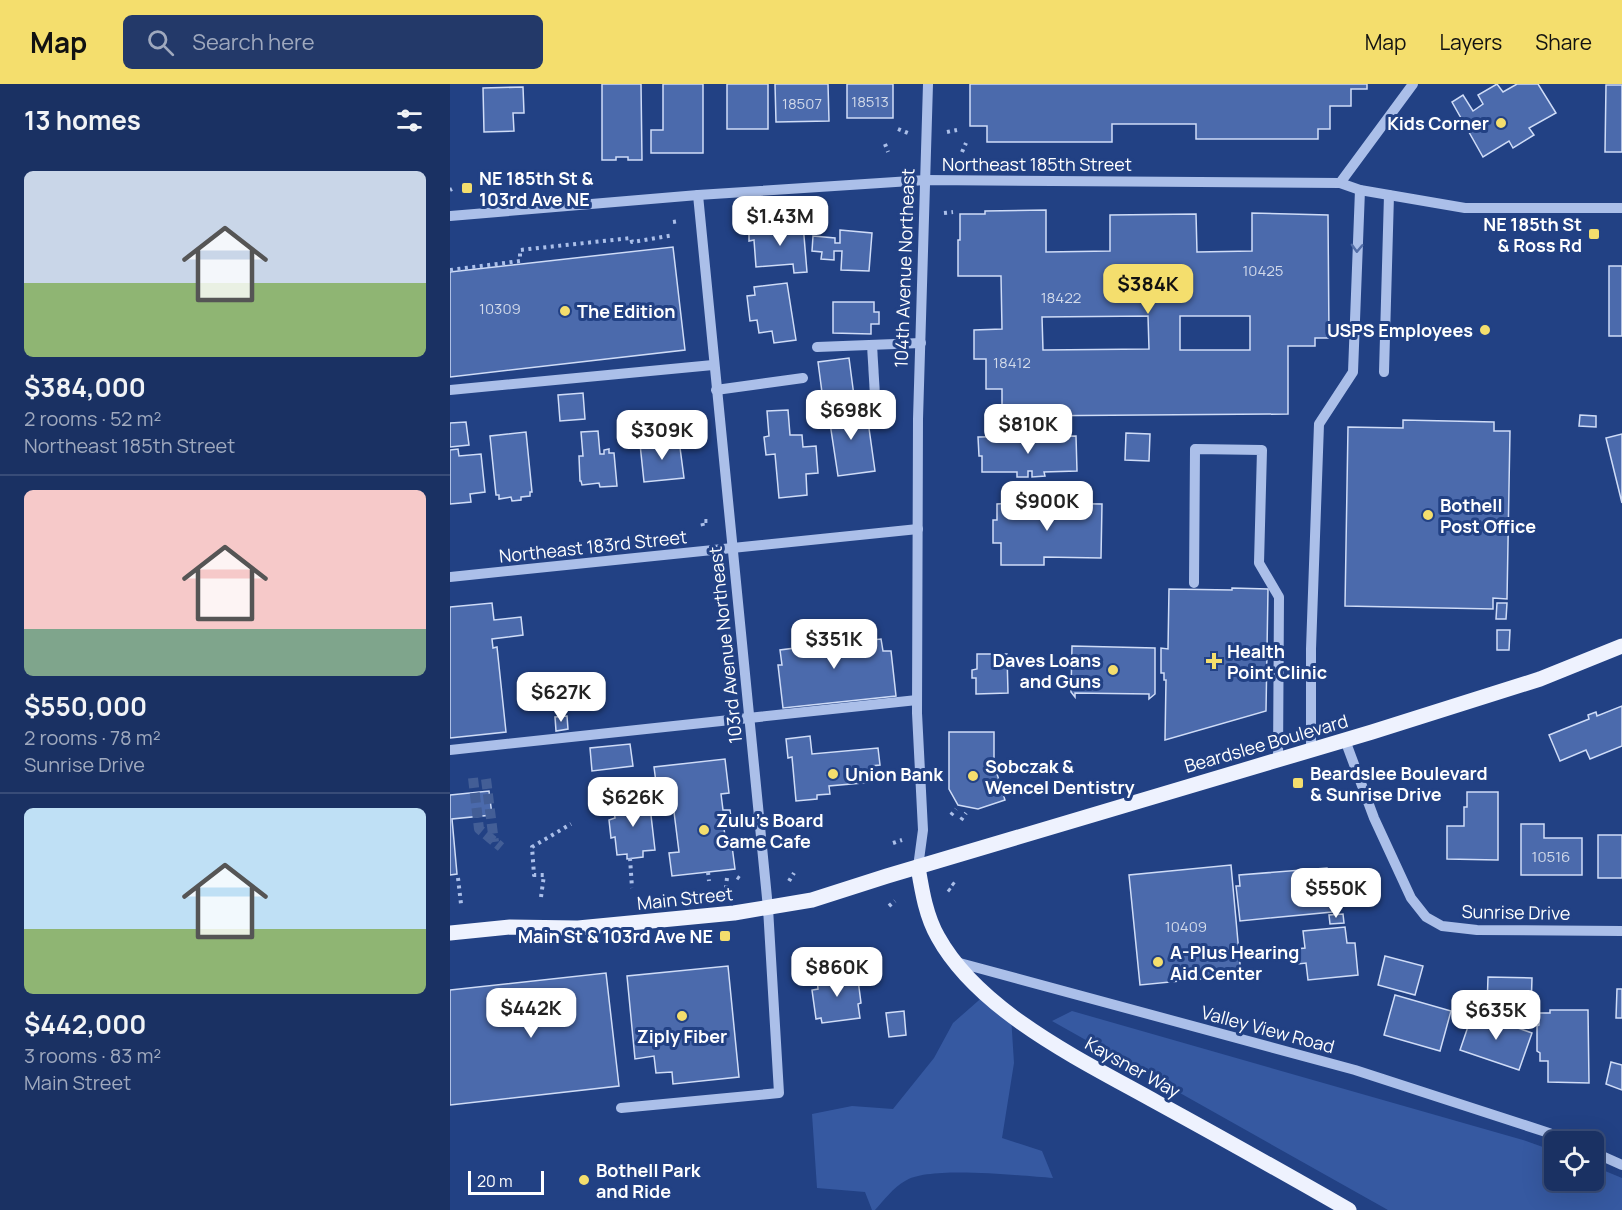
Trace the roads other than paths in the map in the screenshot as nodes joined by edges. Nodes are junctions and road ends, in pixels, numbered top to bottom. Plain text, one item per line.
1 (928, 84) edge
2 (1413, 84) edge
3 (926, 180) junction
4 (1340, 183) junction
5 (1360, 190) junction
6 (698, 195) junction
7 (1389, 195) junction
8 (1622, 208) edge
9 (450, 216) edge
10 (921, 344) junction
11 (872, 345) junction
12 (817, 347) dead end
13 (713, 365) junction
14 (1383, 372) dead end
15 (803, 378) dead end
16 (450, 390) edge
17 (716, 390) junction
18 (875, 396) dead end
19 (918, 529) junction
20 (732, 548) junction
21 (450, 577) edge
22 (1194, 583) dead end
23 (1622, 646) edge
24 (917, 700) junction
25 (749, 718) junction
26 (1345, 740) junction
27 (450, 750) edge
28 (1311, 751) junction
29 (1278, 760) junction
30 (918, 867) junction
31 (768, 908) junction
32 (931, 920) joint
33 (1622, 931) edge
34 (450, 933) edge
35 (956, 962) junction
36 (621, 1107) dead end
37 (1544, 1131) edge
38 (1604, 1157) edge
39 (1622, 1165) edge
40 (1349, 1210) edge

1 - 3 street, 104th Avenue Northeast
2 - 4 street
3 - 4 street, Northeast 185th Street
3 - 6 street, Northeast 185th Street
3 - 10 street, 104th Avenue Northeast
4 - 5 street, Northeast 185th Street
5 - 7 street, Northeast 185th Street
5 -> 28 street
6 - 9 street, Northeast 185th Street
6 - 13 street, 103rd Avenue Northeast
7 - 8 street, Northeast 185th Street
7 - 14 street
10 - 11 street
10 - 19 street, 104th Avenue Northeast
11 - 12 street
11 - 18 street
13 - 16 street
13 - 17 street, 103rd Avenue Northeast
15 - 17 street
17 - 20 street, 103rd Avenue Northeast
19 - 20 street, Northeast 183rd Street
19 - 24 street, 104th Avenue Northeast
20 - 21 street, Northeast 183rd Street
20 - 25 street, 103rd Avenue Northeast
22 - 29 street
23 - 26 main road, Beardslee Boulevard
24 - 25 street
24 - 30 street, 104th Avenue Northeast
25 - 27 street
25 - 31 street, 103rd Avenue Northeast
26 - 28 main road, Beardslee Boulevard
26 - 33 street, Sunrise Drive
28 - 29 main road, Beardslee Boulevard
29 - 30 main road, Beardslee Boulevard
30 - 31 main road, Main Street
30 - 32 main road, 104th Avenue Northeast
31 - 34 main road, Main Street
31 - 36 street, 103rd Avenue Northeast
32 - 35 main road, Kaysner Way
35 - 37 street, Valley View Road
35 - 40 main road, Kaysner Way
38 - 39 street

